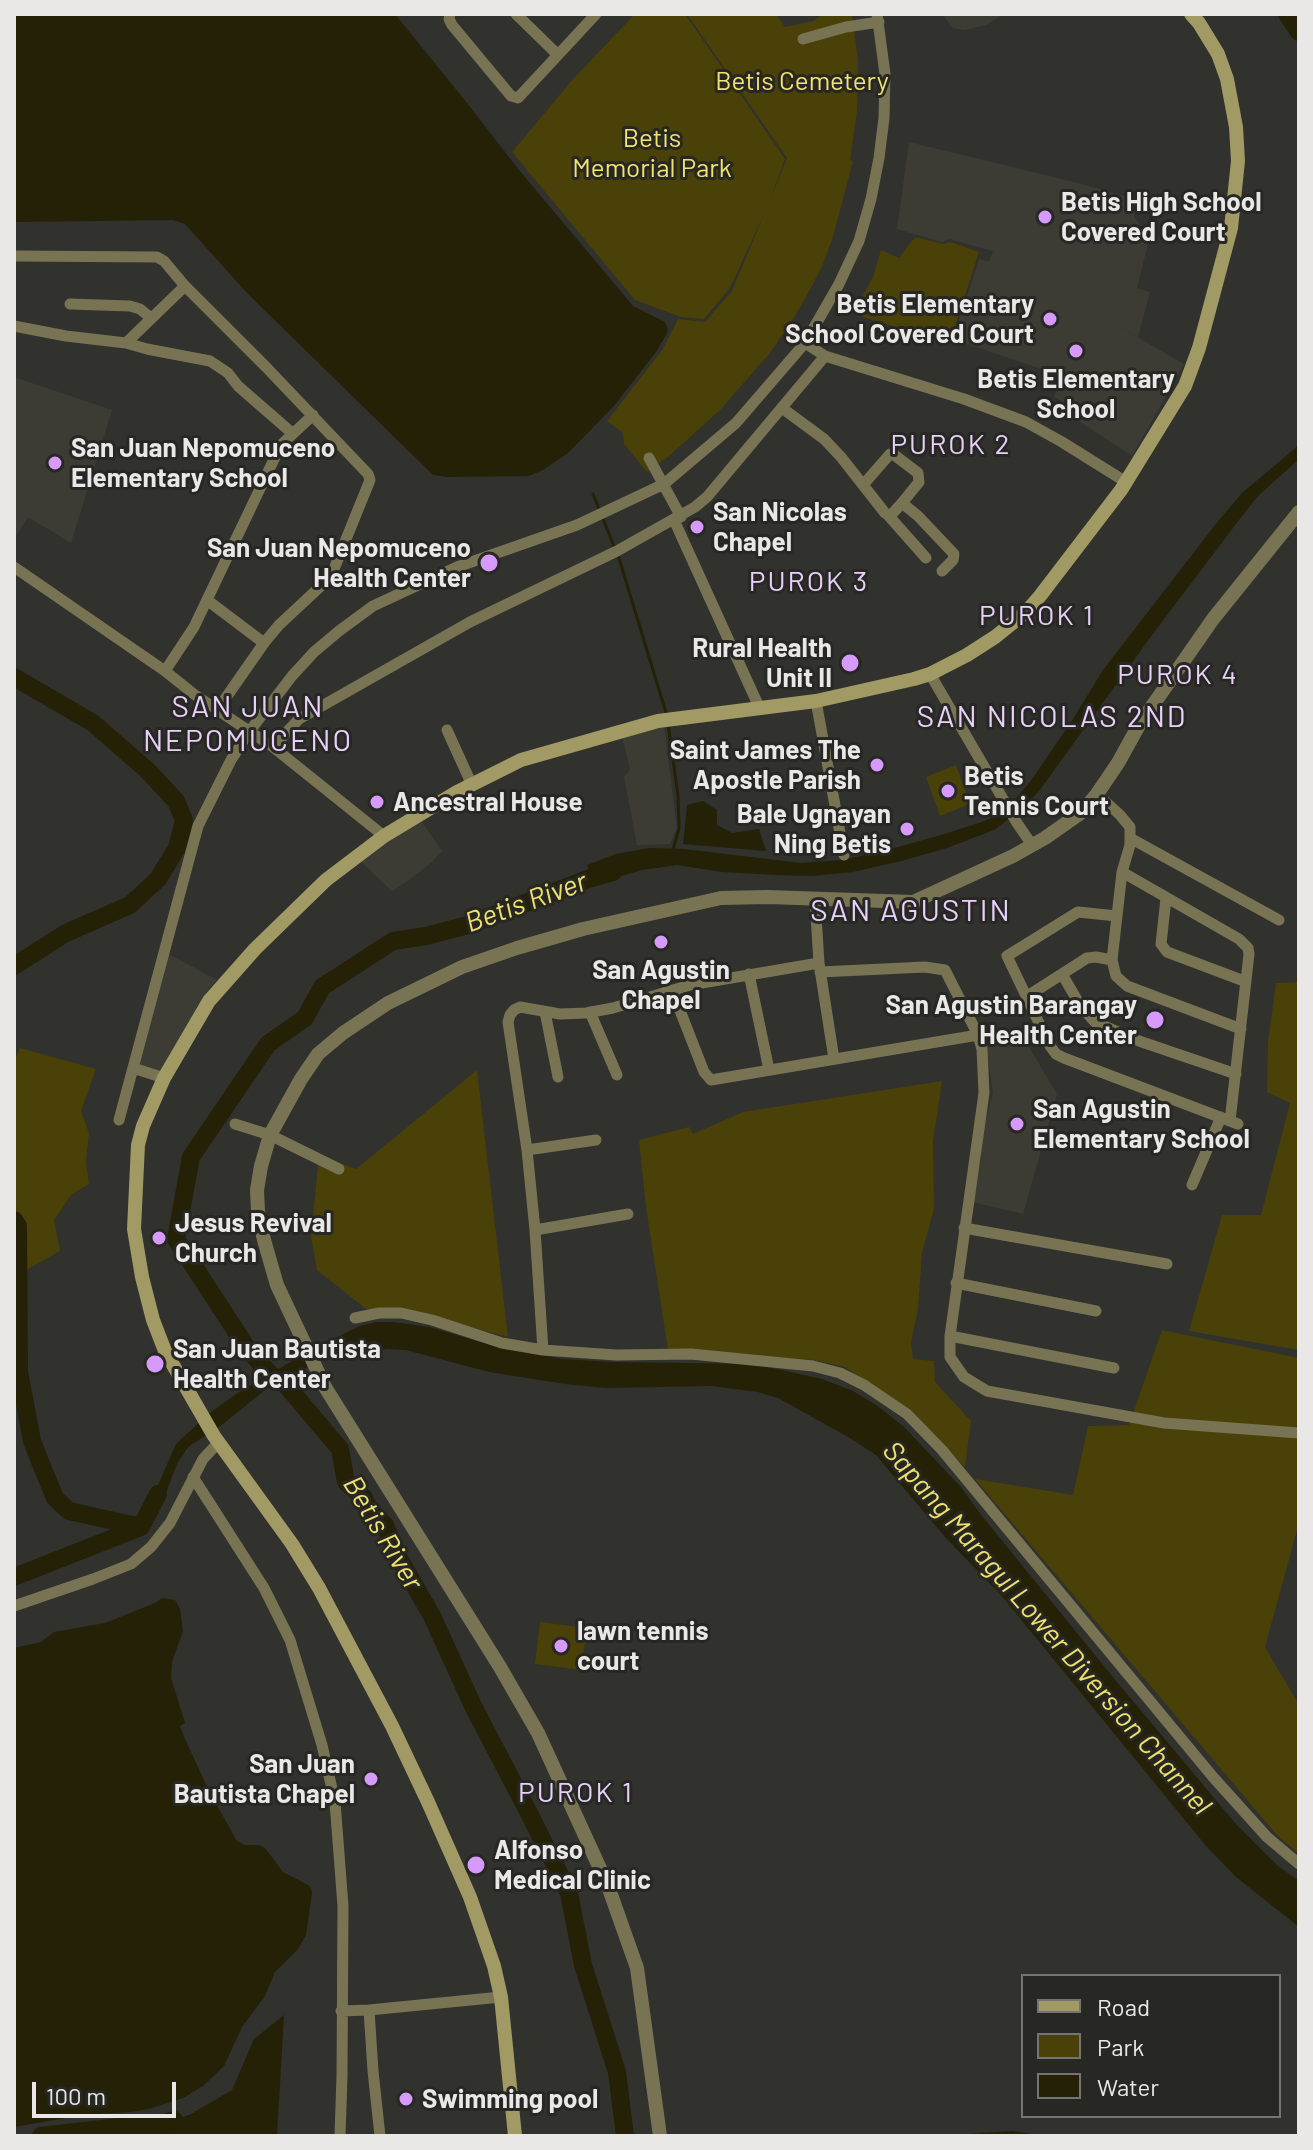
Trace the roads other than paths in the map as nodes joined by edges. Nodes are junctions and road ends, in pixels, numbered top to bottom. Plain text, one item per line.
1 (450, 14) edge
2 (516, 14) edge
3 (596, 14) edge
4 (1191, 14) edge
5 (878, 18) edge
6 (803, 39) dead end
7 (558, 55) junction
8 (14, 256) edge
9 (185, 286) junction
10 (70, 304) dead end
11 (151, 318) junction
12 (14, 326) edge
13 (126, 343) junction
14 (805, 343) junction
15 (825, 356) junction
16 (782, 408) junction
17 (313, 415) junction
18 (292, 433) junction
19 (649, 458) dead end
20 (1126, 482) junction
21 (664, 484) junction
22 (863, 485) junction
23 (902, 503) junction
24 (1299, 512) edge
25 (888, 515) junction
26 (678, 519) junction
27 (926, 558) dead end
28 (14, 567) edge
29 (942, 571) dead end
30 (207, 600) junction
31 (264, 643) junction
32 (165, 671) junction
33 (930, 674) junction
34 (816, 701) junction
35 (218, 709) junction
36 (760, 709) junction
37 (447, 730) dead end
38 (249, 732) junction
39 (273, 747) junction
40 (472, 785) junction
41 (1097, 794) junction
42 (384, 836) junction
43 (1130, 838) junction
44 (1032, 845) junction
45 (844, 855) dead end
46 (1122, 872) junction
47 (1166, 898) junction
48 (815, 899) junction
49 (1117, 916) junction
50 (1279, 920) dead end
51 (1112, 960) junction
52 (819, 968) junction
53 (749, 974) junction
54 (1062, 974) junction
55 (1244, 981) junction
56 (672, 990) junction
57 (1026, 997) junction
58 (545, 1012) junction
59 (590, 1012) junction
60 (1241, 1029) junction
61 (978, 1035) junction
62 (834, 1059) junction
63 (133, 1068) junction
64 (769, 1070) junction
65 (1236, 1074) junction
66 (617, 1075) dead end
67 (558, 1077) dead end
68 (164, 1078) junction
69 (119, 1120) dead end
70 (1230, 1121) junction
71 (235, 1124) dead end
72 (270, 1135) junction
73 (596, 1140) dead end
74 (527, 1150) junction
75 (339, 1169) dead end
76 (1192, 1185) dead end
77 (628, 1214) dead end
78 (964, 1228) junction
79 (535, 1230) junction
80 (1167, 1264) dead end
81 (956, 1283) junction
82 (1096, 1311) dead end
83 (355, 1318) dead end
84 (950, 1336) junction
85 (543, 1350) junction
86 (1114, 1368) dead end
87 (1299, 1433) edge
88 (216, 1440) junction
89 (193, 1477) junction
90 (14, 1606) edge
91 (1299, 1864) edge
92 (501, 1997) junction
93 (369, 2010) junction
94 (341, 2011) junction
95 (340, 2136) edge
96 (380, 2136) edge
97 (515, 2136) edge
98 (660, 2136) edge

1 - 7 street
2 - 7 street
3 - 7 street
4 - 20 main road
5 - 6 street
5 - 14 street
8 - 9 street
9 - 11 street
9 - 17 street
10 - 11 street
11 - 13 street
12 - 13 street
13 - 18 street
14 - 15 street
14 - 21 street
15 - 16 street
15 - 20 street
16 - 22 street
16 - 26 street
17 - 18 street
17 - 31 street
18 - 30 street
19 - 21 street
20 - 33 main road
21 - 26 street
21 - 38 street
22 - 23 street
22 - 25 street
23 - 25 street
23 - 29 street
24 - 41 street
25 - 27 street
26 - 36 street
26 - 39 street
28 - 32 street
30 - 31 street
30 - 32 street
31 - 35 street
32 - 35 street
33 - 34 main road
33 - 44 street
34 - 36 main road
34 - 45 street
35 - 38 street
36 - 40 main road
37 - 40 street
38 - 39 street
38 - 63 street
39 - 42 street
40 - 42 main road
41 - 43 street
41 - 44 street
42 - 68 main road
43 - 46 street
43 - 50 street
44 - 48 street
46 - 47 street
46 - 49 street
47 - 55 street
47 - 55 street
48 - 52 street
48 - 72 street
49 - 51 street
49 - 57 street
51 - 54 street
51 - 60 street
52 - 53 street
52 - 61 street
52 - 62 street
53 - 56 street
53 - 64 street
54 - 57 street
54 - 65 street
55 - 60 street
56 - 59 street
56 - 64 street
57 - 70 street
58 - 59 street
58 - 67 street
58 - 74 street
59 - 66 street
60 - 65 street
61 - 62 street
61 - 78 street
62 - 64 street
63 - 68 street
63 - 69 street
65 - 70 street
68 - 88 main road
70 - 76 street
71 - 72 street
72 - 75 street
72 - 98 street
73 - 74 street
74 - 79 street
77 - 79 street
78 - 80 street
78 - 81 street
79 - 85 street
81 - 82 street
81 - 84 street
83 - 85 street
84 - 86 street
84 - 87 street
85 - 91 street
88 - 89 street
88 - 92 main road
89 - 90 street
89 - 94 street
92 - 93 street
92 - 97 main road
93 - 94 street
93 - 96 street
94 - 95 street

